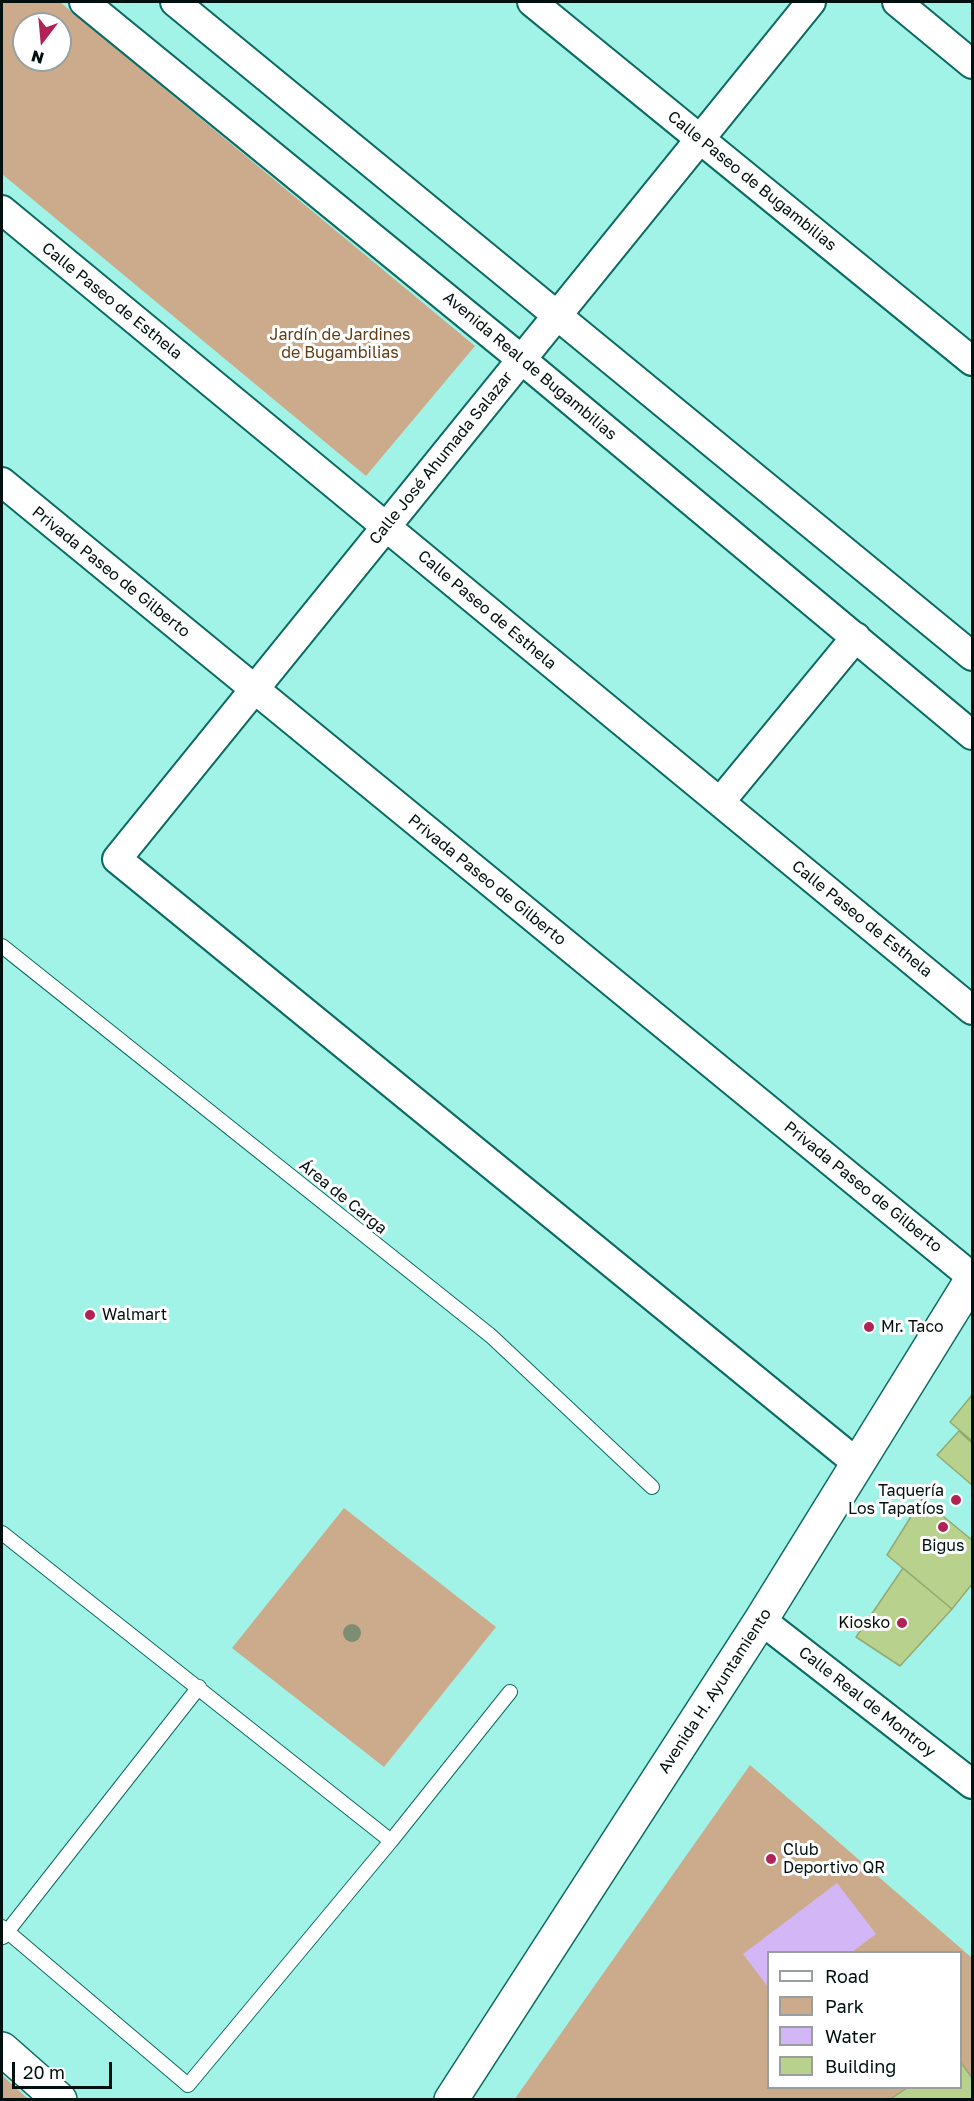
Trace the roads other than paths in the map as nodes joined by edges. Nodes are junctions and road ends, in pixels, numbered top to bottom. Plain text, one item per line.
1 (84, 2) edge
2 (175, 2) edge
3 (532, 2) edge
4 (811, 2) edge
5 (897, 2) edge
6 (972, 64) edge
7 (700, 139) junction
8 (2, 210) edge
9 (556, 315) junction
10 (522, 359) junction
11 (972, 361) edge
12 (2, 483) edge
13 (386, 526) junction
14 (856, 637) junction
15 (972, 656) edge
16 (254, 689) junction
17 (972, 735) edge
18 (720, 802) junction
19 (2, 946) edge
20 (972, 1010) edge
21 (972, 1278) edge
22 (857, 1463) junction
23 (652, 1487) dead end
24 (2, 1533) edge
25 (761, 1620) junction
26 (199, 1687) junction
27 (510, 1692) dead end
28 (972, 1785) edge
29 (391, 1841) junction
30 (3, 1933) edge
31 (2, 2049) edge
32 (60, 2100) edge
33 (451, 2100) edge

1 - 10 street, Avenida Real de Bugambilias
2 - 9 street
3 - 7 street, Calle Paseo de Bugambilias
4 - 7 street, Calle José Ahumada Salazar
5 - 6 street
7 - 9 street, Calle José Ahumada Salazar
7 - 11 street, Calle Paseo de Bugambilias
8 - 13 street, Calle Paseo de Esthela
9 - 10 street, Calle José Ahumada Salazar
9 - 15 street
10 - 13 street, Calle José Ahumada Salazar
10 - 14 street, Avenida Real de Bugambilias
12 - 16 street, Privada Paseo de Gilberto
13 - 16 street, Calle José Ahumada Salazar
13 - 18 street, Calle Paseo de Esthela
14 - 17 street, Avenida Real de Bugambilias
14 - 18 street
16 - 21 street, Privada Paseo de Gilberto
16 - 22 street, Calle José Ahumada Salazar
18 - 20 street, Calle Paseo de Esthela
19 - 23 lane, Área de Carga
21 - 22 street, Avenida H. Ayuntamiento
22 - 25 street, Avenida H. Ayuntamiento
24 - 26 lane
25 - 28 street, Calle Real de Montroy
25 - 33 street, Avenida H. Ayuntamiento
26 - 29 lane
26 - 30 lane
27 - 29 lane
29 - 30 lane
31 - 32 street

